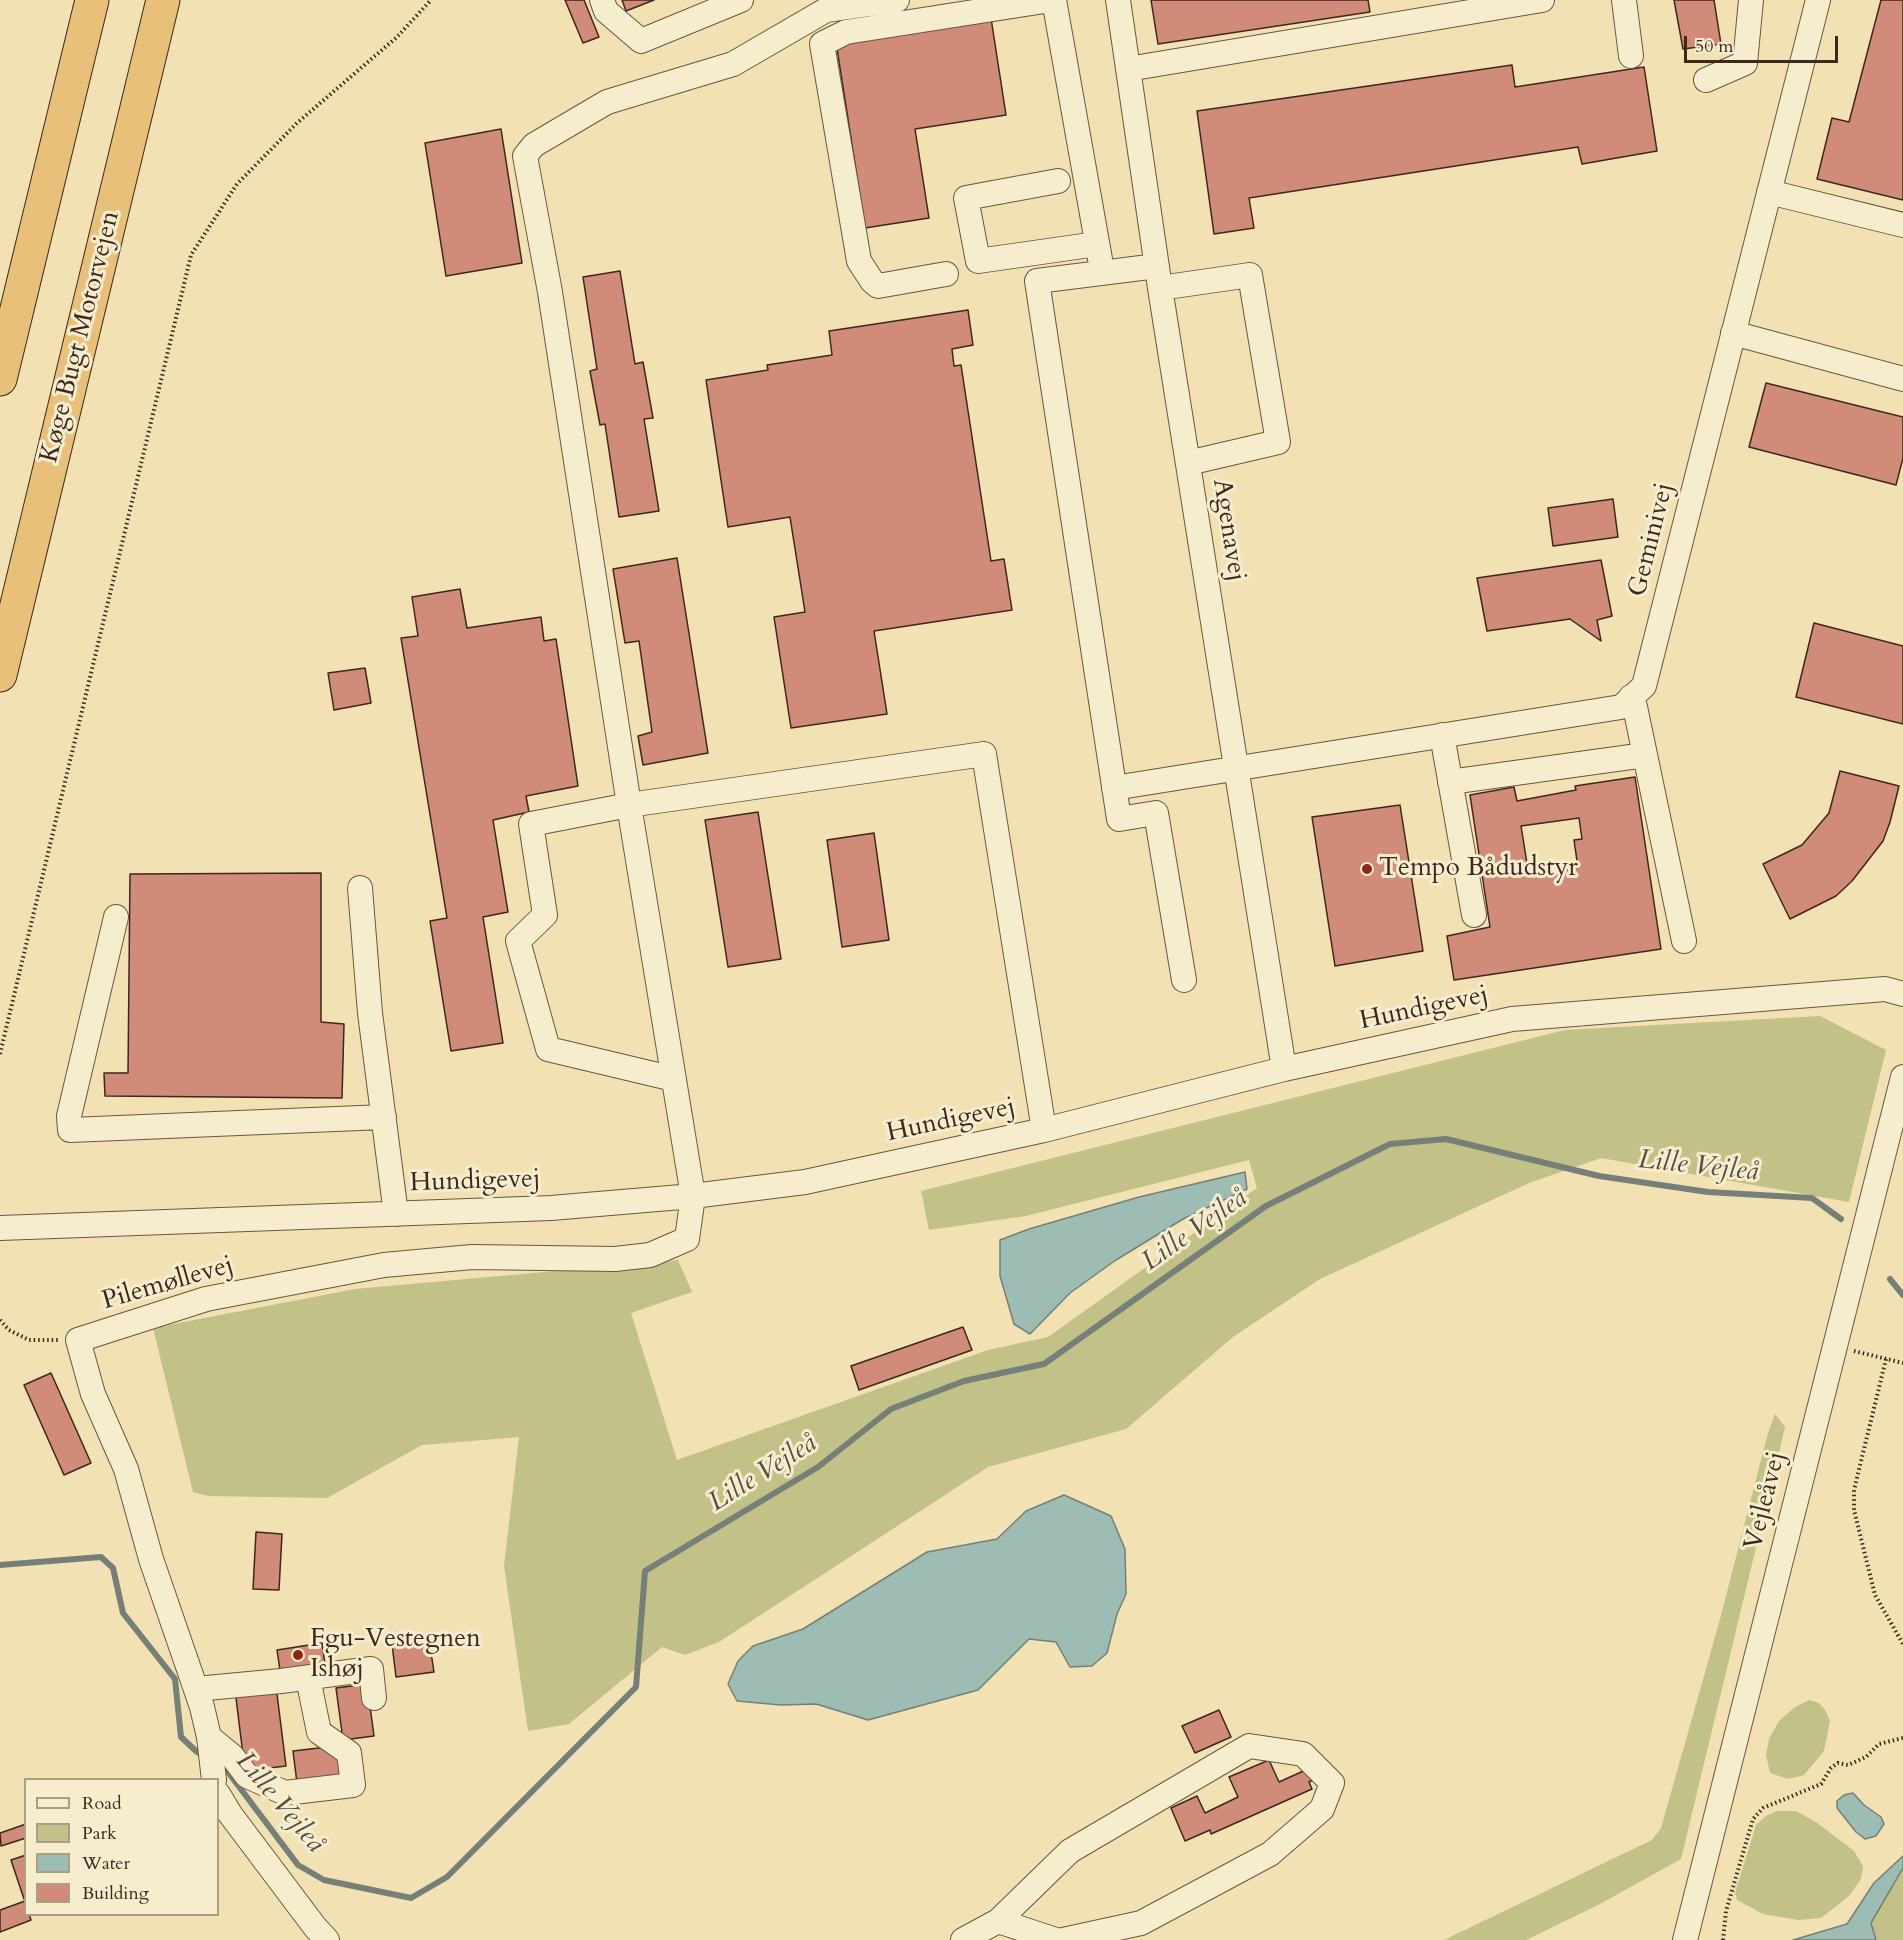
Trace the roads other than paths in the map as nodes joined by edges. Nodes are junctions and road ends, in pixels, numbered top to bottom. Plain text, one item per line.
1 (92, 0) edge
2 (163, 0) edge
3 (602, 0) edge
4 (741, 0) edge
5 (897, 0) edge
6 (1053, 0) edge
7 (1118, 0) edge
8 (1542, 0) edge
9 (1624, 0) edge
10 (1751, 0) edge
11 (1818, 0) edge
12 (1631, 56) dead end
13 (1128, 69) junction
14 (1706, 80) dead end
15 (1058, 181) dead end
16 (1769, 192) junction
17 (1903, 225) edge
18 (1097, 244) junction
19 (1102, 273) junction
20 (946, 274) dead end
21 (1158, 277) junction
22 (1733, 333) junction
23 (0, 379) edge
24 (1903, 379) edge
25 (1188, 463) junction
26 (0, 675) edge
27 (1631, 698) junction
28 (1442, 735) junction
29 (1645, 755) junction
30 (1236, 768) junction
31 (1450, 782) junction
32 (1114, 788) junction
33 (629, 805) junction
34 (360, 888) dead end
35 (1474, 915) dead end
36 (116, 917) dead end
37 (1684, 941) dead end
38 (1184, 980) dead end
39 (1903, 994) edge
40 (1284, 1069) junction
41 (1903, 1077) edge
42 (674, 1079) junction
43 (384, 1117) junction
44 (1044, 1130) junction
45 (693, 1196) junction
46 (396, 1214) junction
47 (0, 1228) edge
48 (308, 1677) junction
49 (196, 1689) junction
50 (374, 1698) dead end
51 (209, 1737) junction
52 (214, 1778) edge
53 (219, 1796) edge
54 (998, 1921) junction
55 (327, 1940) edge
56 (963, 1940) edge
57 (1056, 1940) edge
58 (1063, 1940) edge
59 (1685, 1940) edge

1 - 23 highway
2 - 26 highway, Køge Bugt Motorvejen
3 - 4 street
5 - 33 street
6 - 18 street
6 - 20 street
7 - 13 street, Agenavej
8 - 13 street
9 - 12 street
10 - 14 street
11 - 16 street, Geminivej
13 - 21 street, Agenavej
15 - 18 street
16 - 17 street
16 - 22 street, Geminivej
18 - 19 street
19 - 21 street
19 - 32 street
21 - 25 street, Agenavej
21 - 25 street
22 - 24 street
22 - 27 street, Geminivej
25 - 30 street, Agenavej
27 - 28 street
27 - 29 street
28 - 30 street
28 - 31 street
29 - 31 street
29 - 37 street
30 - 32 street
30 - 40 street, Agenavej
31 - 35 street
32 - 38 street
33 - 42 street
33 - 42 street
33 - 44 street
34 - 43 street
36 - 43 street
39 - 40 street, Hundigevej
40 - 44 street, Hundigevej
41 - 59 street, Vejleåvej
42 - 45 street
43 - 46 street
44 - 45 street, Hundigevej
45 - 46 street, Hundigevej
45 - 49 street, Pilemøllevej
46 - 47 street, Hundigevej
48 - 49 street
48 - 50 street
48 - 51 street
49 - 51 street, Pilemøllevej
51 - 52 street, Pilemøllevej
53 - 55 street
54 - 56 street
54 - 57 street
54 - 58 street

